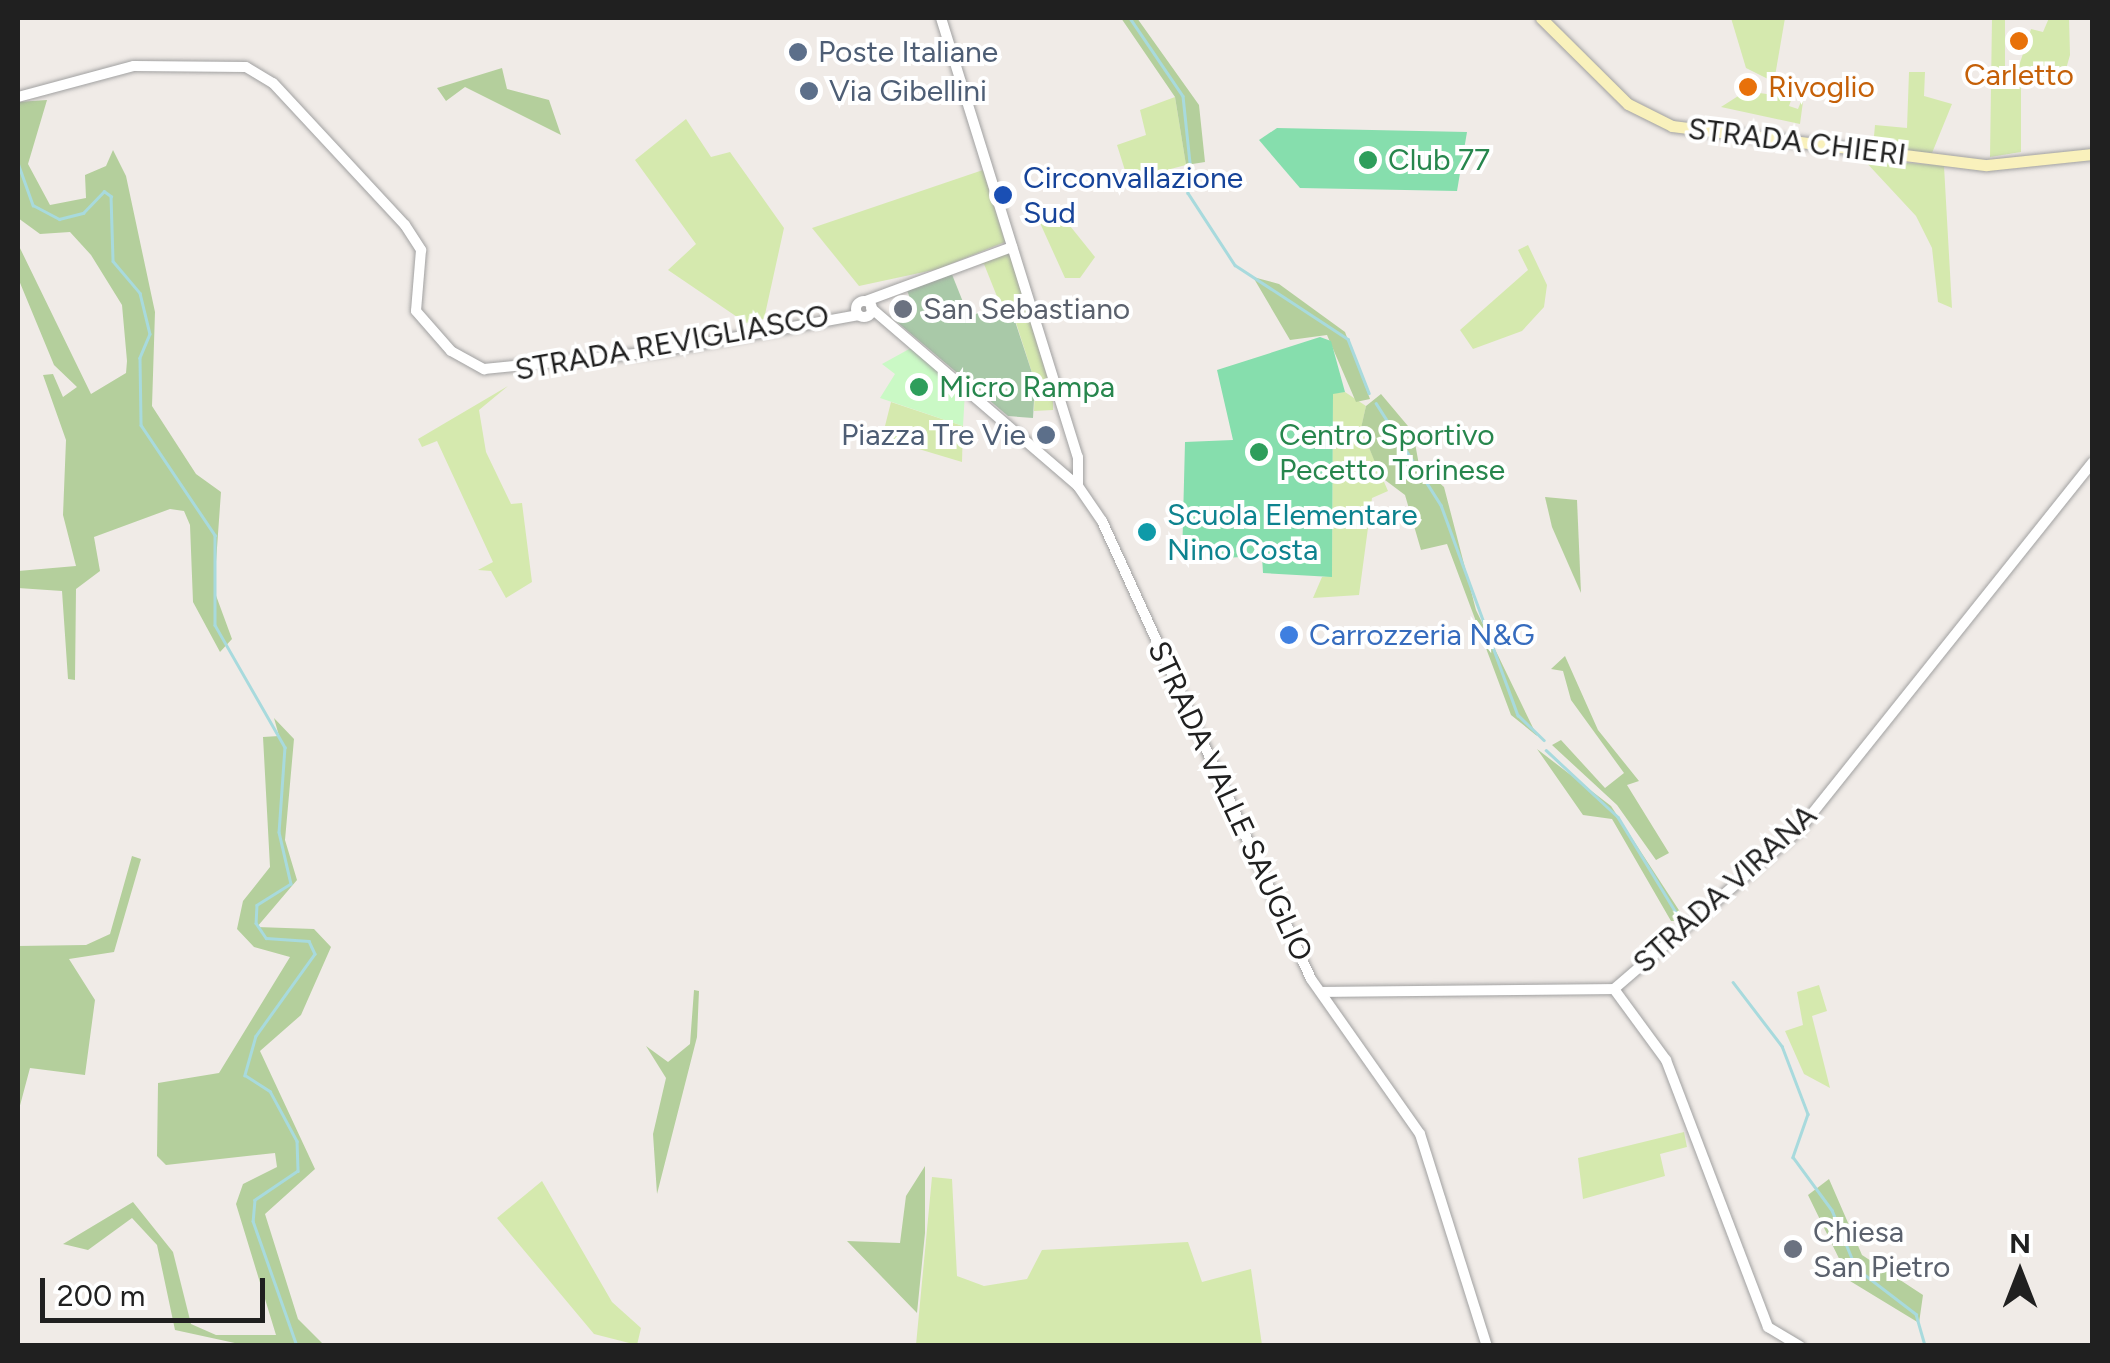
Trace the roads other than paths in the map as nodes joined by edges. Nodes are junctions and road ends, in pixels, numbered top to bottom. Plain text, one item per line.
1 (940, 18) edge
2 (1541, 18) edge
3 (23, 97) edge
4 (2092, 154) edge
5 (1012, 247) junction
6 (867, 307) junction
7 (2092, 462) edge
8 (1078, 486) junction
9 (1614, 988) junction
10 (1320, 992) junction
11 (1487, 1346) edge
12 (1800, 1346) edge

1 - 5 street
2 - 4 main road, STRADA CHIERI
3 - 6 street, STRADA REVIGLIASCO
5 - 6 street, STRADA REVIGLIASCO
5 - 8 street
6 - 8 street, STRADA VALLE SAUGLIO
7 - 9 street, STRADA VIRANA
8 - 10 street, STRADA VALLE SAUGLIO
9 - 10 street, STRADA VIRANA
9 - 12 street
10 - 11 street, STRADA VALLE SAUGLIO

